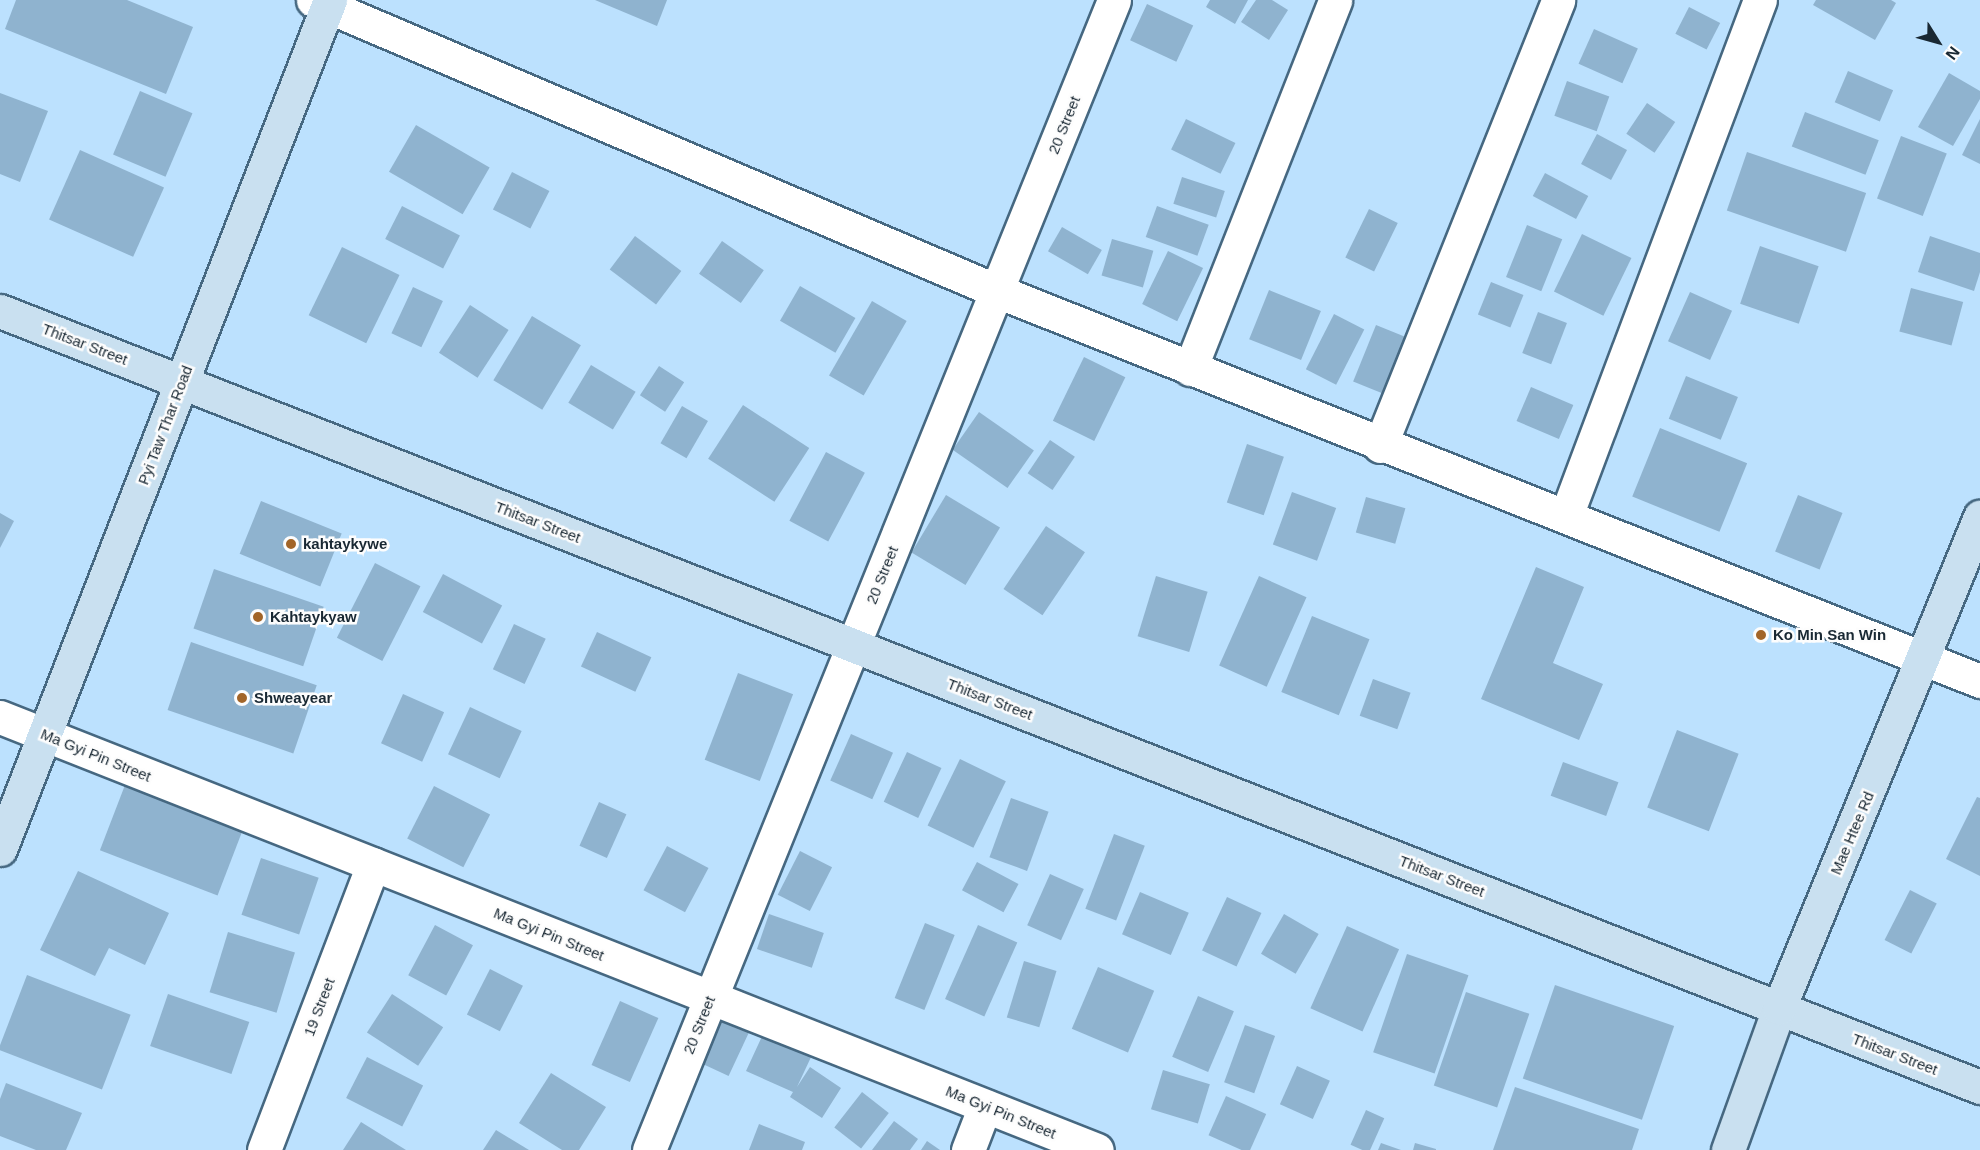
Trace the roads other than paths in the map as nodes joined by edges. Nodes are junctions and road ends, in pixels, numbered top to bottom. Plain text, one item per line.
1 (1114, 0) edge
2 (1335, 0) edge
3 (1558, 0) edge
4 (1760, 0) edge
5 (324, 2) edge
6 (997, 291) junction
7 (0, 311) edge
8 (1190, 369) junction
9 (182, 382) junction
10 (1380, 446) junction
11 (1566, 516) junction
12 (1980, 518) edge
13 (853, 645) junction
14 (1925, 658) junction
15 (1980, 681) edge
16 (0, 717) edge
17 (44, 735) junction
18 (0, 849) edge
19 (373, 864) junction
20 (710, 997) junction
21 (1779, 1008) junction
22 (1980, 1087) edge
23 (985, 1106) junction
24 (264, 1150) edge
25 (649, 1150) edge
26 (968, 1150) edge
27 (1097, 1150) edge
28 (1728, 1150) edge

1 - 6 street, 20 Street
2 - 8 street
3 - 10 street
4 - 11 street
5 - 6 street
5 - 9 street, Pyi Taw Thar Road
6 - 8 street
6 - 13 street, 20 Street
7 - 9 street, Thitsar Street
8 - 10 street
9 - 13 street, Thitsar Street
9 - 17 street, Pyi Taw Thar Road
10 - 11 street
11 - 14 street
12 - 14 street, Mae Htee Rd
13 - 20 street, 20 Street
13 - 21 street, Thitsar Street
14 - 15 street
14 - 21 street, Mae Htee Rd
16 - 17 street, Ma Gyi Pin Street
17 - 18 street, Pyi Taw Thar Road
17 - 19 street, Ma Gyi Pin Street
19 - 20 street, Ma Gyi Pin Street
19 - 24 street, 19 Street
20 - 23 street, Ma Gyi Pin Street
20 - 25 street, 20 Street
21 - 22 street, Thitsar Street
21 - 28 street, Mae Htee Rd
23 - 26 street
23 - 27 street, Ma Gyi Pin Street

